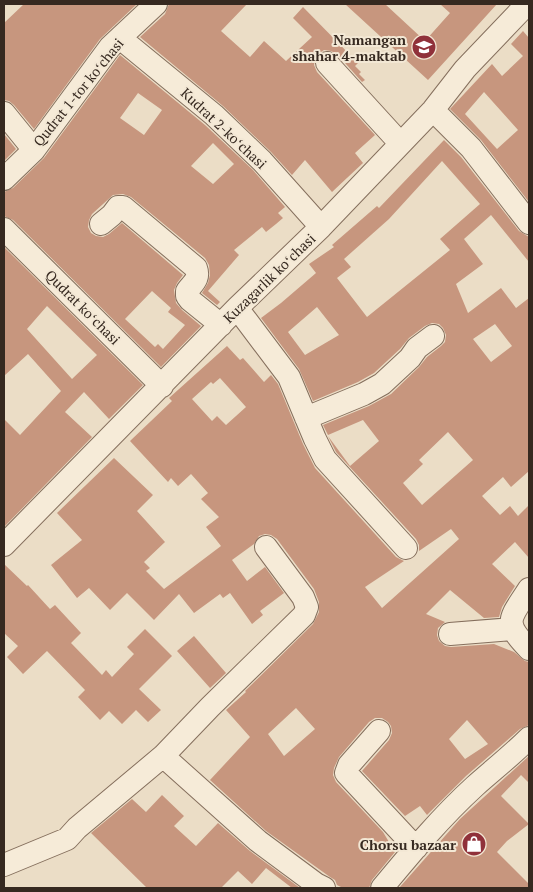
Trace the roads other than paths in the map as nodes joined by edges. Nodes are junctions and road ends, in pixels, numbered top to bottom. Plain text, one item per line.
1 (156, 4) edge
2 (527, 4) edge
3 (120, 38) junction
4 (327, 64) dead end
5 (433, 110) junction
6 (4, 113) edge
7 (400, 143) junction
8 (34, 150) junction
9 (4, 179) edge
10 (529, 223) edge
11 (101, 224) dead end
12 (321, 227) junction
13 (4, 229) edge
14 (237, 308) junction
15 (221, 325) junction
16 (434, 336) dead end
17 (162, 386) junction
18 (306, 418) junction
19 (4, 545) edge
20 (266, 547) dead end
21 (406, 548) dead end
22 (529, 589) edge
23 (512, 628) junction
24 (450, 634) dead end
25 (529, 648) edge
26 (379, 730) dead end
27 (529, 738) edge
28 (163, 756) junction
29 (416, 848) junction
30 (4, 865) edge
31 (324, 888) edge
32 (382, 888) edge

1 - 3 street, Qudrat 1-tor koʻchasi
2 - 5 street, Kuzagarlik koʻchasi
3 - 8 street, Qudrat 1-tor koʻchasi
3 - 12 street, Kudrat 2-koʻchasi
4 - 7 street
5 - 7 street, Kuzagarlik koʻchasi
5 - 10 street
6 - 8 street, Qudrat 1-tor koʻchasi
7 - 12 street, Kuzagarlik koʻchasi
8 - 9 street
11 - 15 street
12 - 14 street, Kuzagarlik koʻchasi
13 - 17 street, Qudrat koʻchasi
14 - 15 street, Kuzagarlik koʻchasi
14 - 18 street
15 - 17 street, Kuzagarlik koʻchasi
16 - 18 street
17 - 19 street, Kuzagarlik koʻchasi
18 - 21 street
20 - 28 street
22 - 23 street
23 - 24 street
23 - 25 street
26 - 29 street
27 - 29 street
28 - 30 street
28 - 31 street
29 - 32 street

